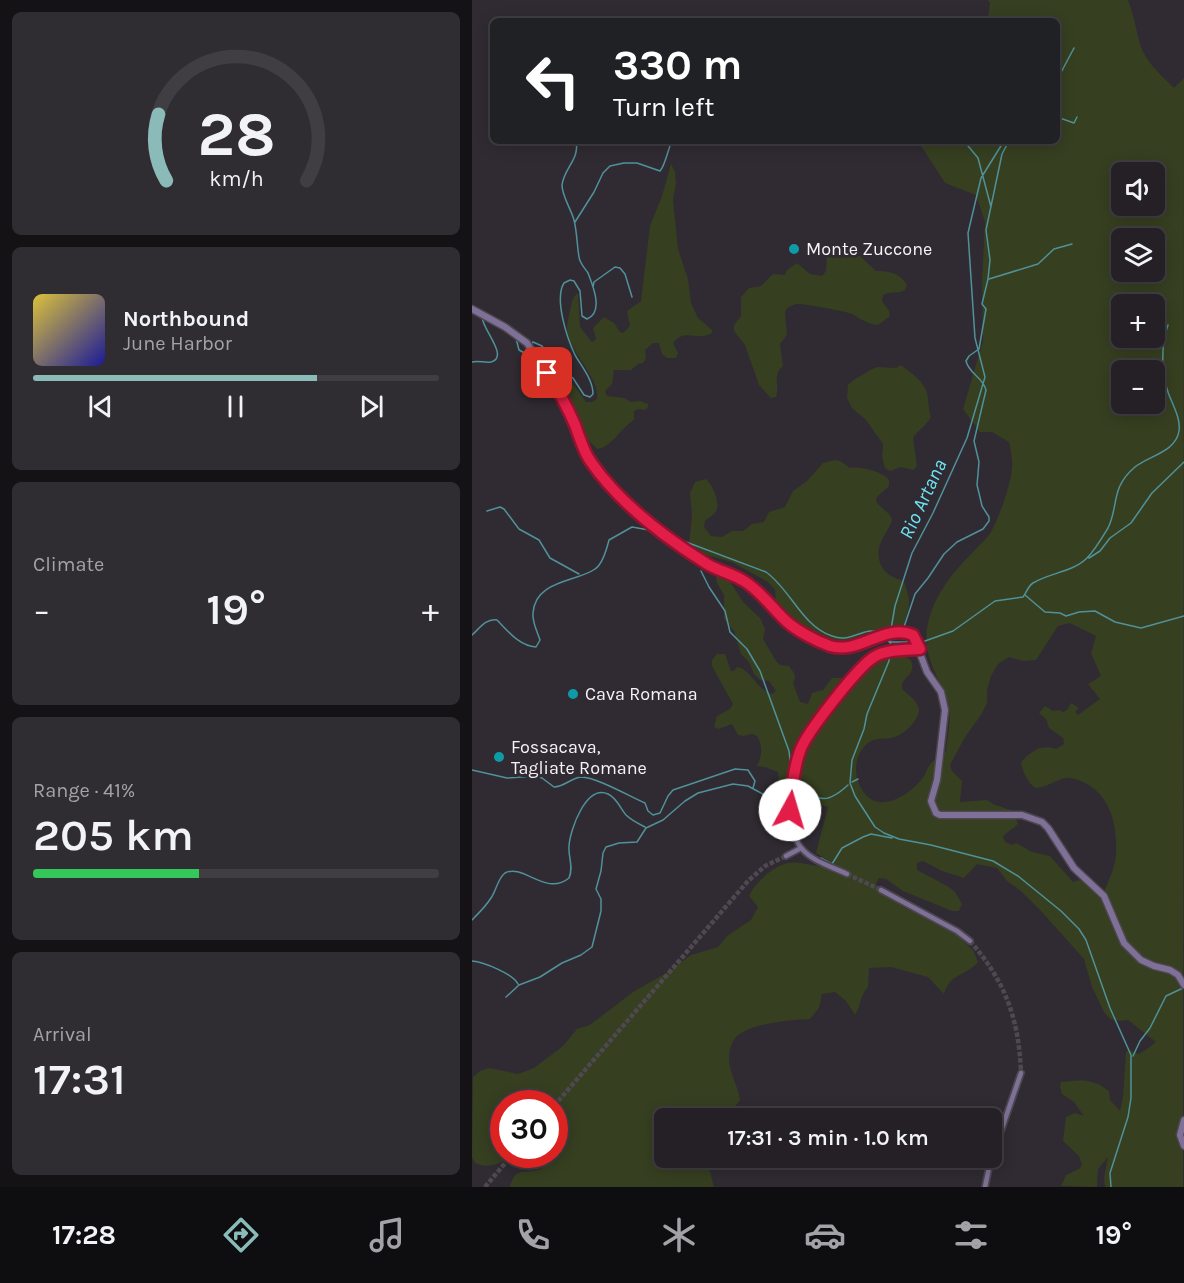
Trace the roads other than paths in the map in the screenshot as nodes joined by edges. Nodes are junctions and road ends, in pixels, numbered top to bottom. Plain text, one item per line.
1 (472, 309) edge
2 (920, 649) junction
3 (801, 848) junction
4 (787, 856) tunnel mouth
5 (847, 874) tunnel mouth
6 (881, 890) tunnel mouth
7 (970, 941) tunnel mouth
8 (1183, 985) edge
9 (1021, 1073) tunnel mouth
10 (1183, 1120) edge
11 (1183, 1146) edge
12 (985, 1187) edge

1 - 2 street
2 - 3 street
2 - 8 street
3 - 4 street
3 - 5 street
6 - 7 street
9 - 12 street
10 - 11 street

